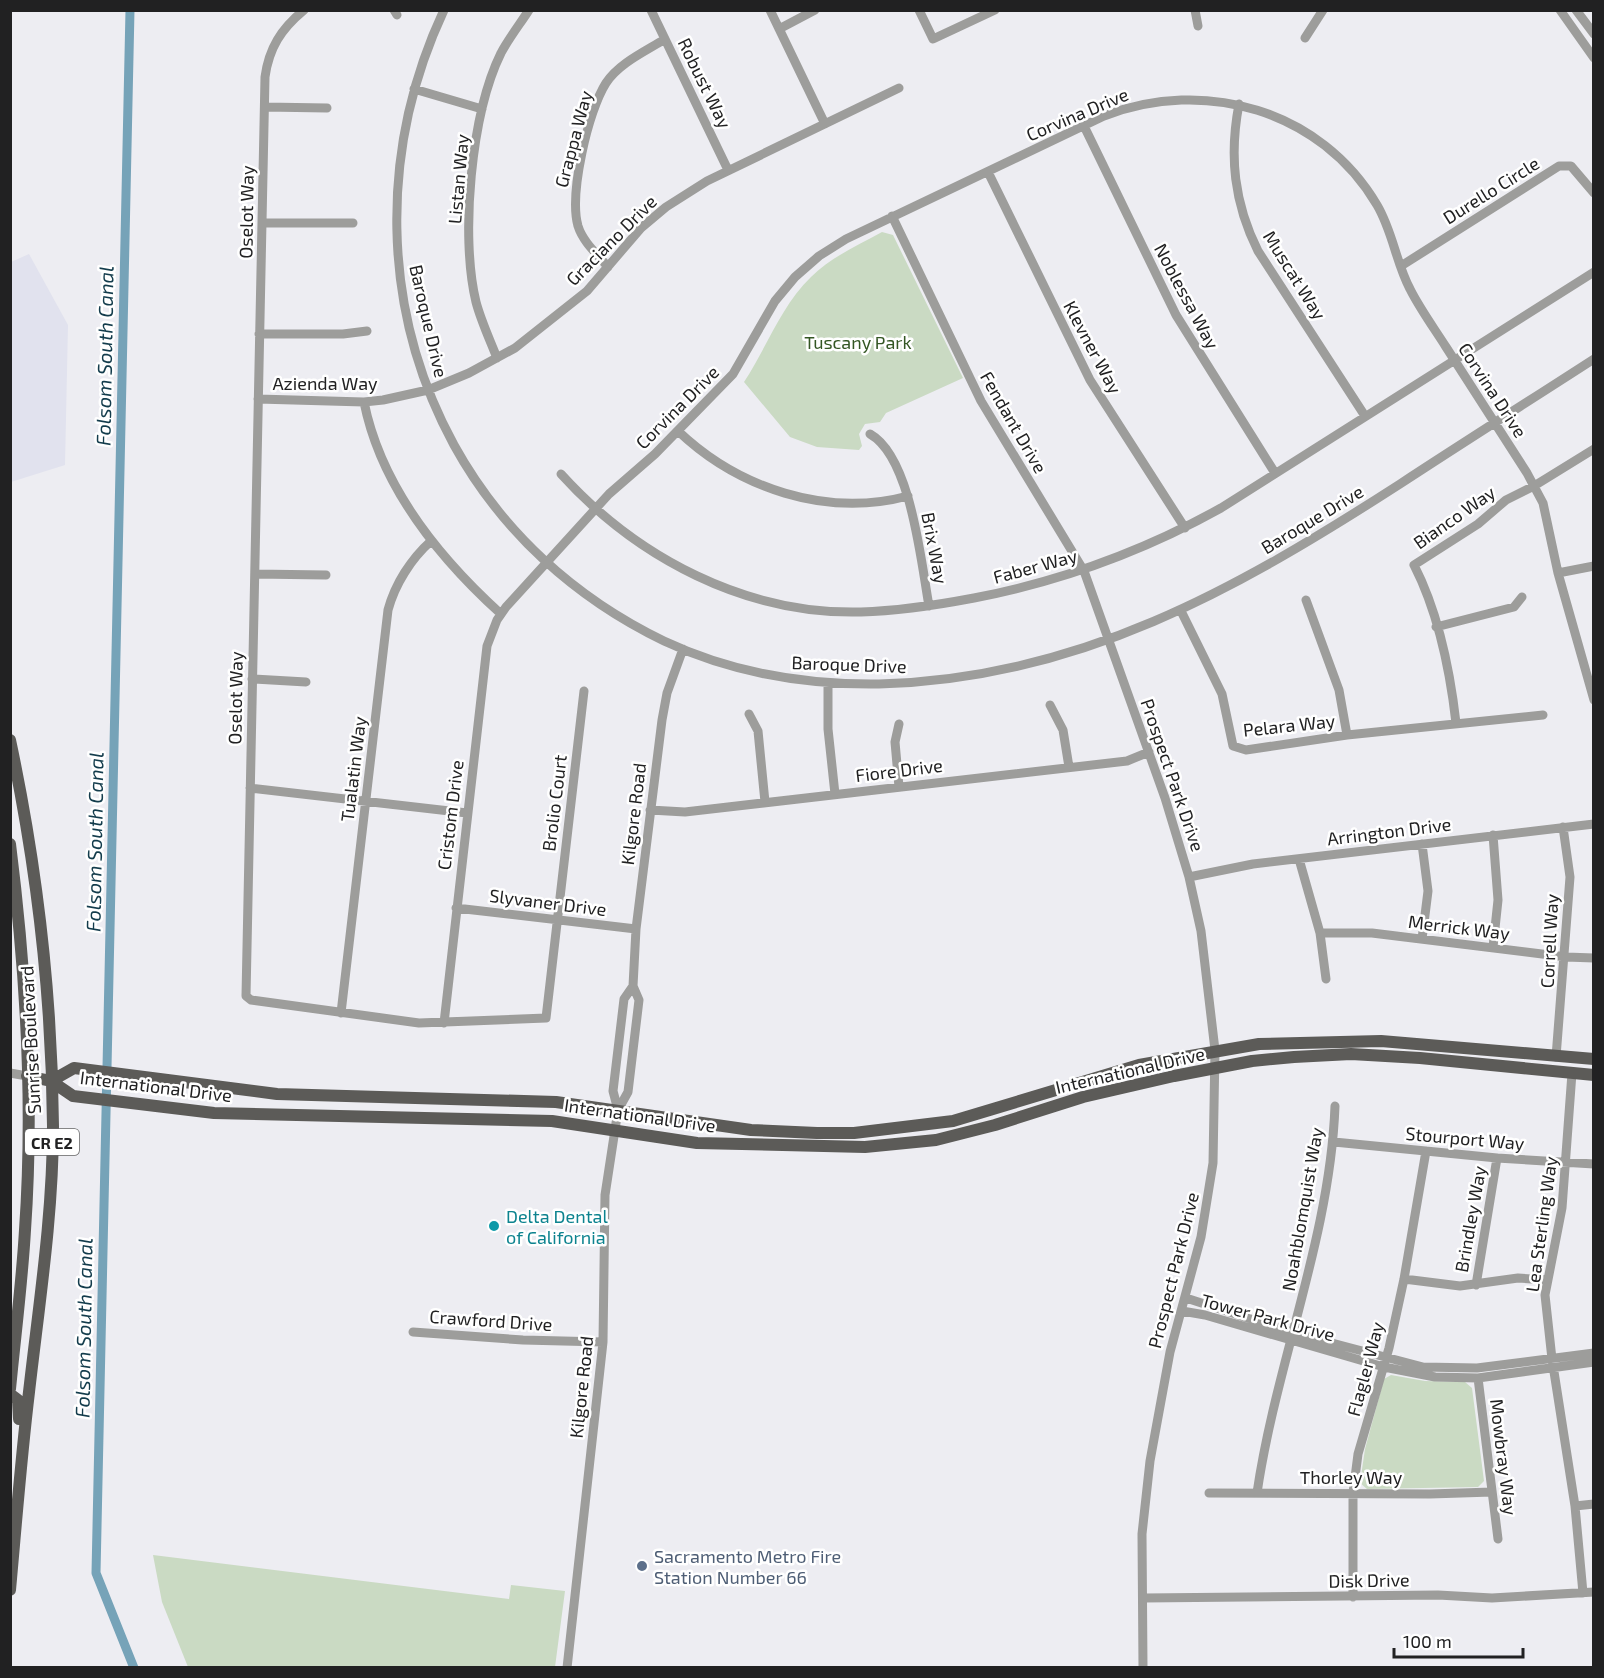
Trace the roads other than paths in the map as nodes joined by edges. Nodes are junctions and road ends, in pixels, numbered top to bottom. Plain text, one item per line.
1 (304, 10) edge
2 (444, 10) edge
3 (529, 10) edge
4 (651, 10) edge
5 (770, 10) edge
6 (815, 10) edge
7 (919, 10) edge
8 (995, 10) edge
9 (1195, 10) edge
10 (1323, 10) edge
11 (1560, 10) edge
12 (1576, 10) edge
13 (1198, 26) dead end
14 (779, 28) junction
15 (1593, 34) edge
16 (1305, 38) dead end
17 (665, 39) junction
18 (1593, 58) edge
19 (899, 88) dead end
20 (414, 89) junction
21 (1239, 104) junction
22 (265, 107) junction
23 (327, 108) dead end
24 (482, 109) junction
25 (825, 124) junction
26 (1084, 126) junction
27 (728, 170) junction
28 (988, 172) junction
29 (1593, 193) edge
30 (892, 216) junction
31 (262, 223) junction
32 (353, 223) dead end
33 (1401, 266) junction
34 (608, 267) junction
35 (1593, 272) edge
36 (367, 331) dead end
37 (259, 334) junction
38 (497, 358) junction
39 (1454, 358) junction
40 (1593, 359) edge
41 (428, 390) junction
42 (258, 399) junction
43 (364, 402) junction
44 (1365, 416) junction
45 (1495, 422) junction
46 (678, 431) junction
47 (870, 434) dead end
48 (1593, 449) edge
49 (1275, 473) junction
50 (561, 474) dead end
51 (1534, 486) junction
52 (908, 496) junction
53 (595, 509) junction
54 (1185, 528) junction
55 (431, 542) junction
56 (546, 563) junction
57 (1593, 566) edge
58 (1083, 571) junction
59 (1558, 573) junction
60 (255, 574) junction
61 (326, 575) dead end
62 (1522, 597) dead end
63 (1306, 600) dead end
64 (929, 606) junction
65 (1181, 611) junction
66 (501, 614) junction
67 (1436, 627) junction
68 (1109, 641) junction
69 (683, 649) junction
70 (252, 679) junction
71 (306, 682) dead end
72 (828, 683) junction
73 (584, 691) dead end
74 (1593, 700) edge
75 (1050, 705) dead end
76 (749, 714) dead end
77 (1543, 715) dead end
78 (1456, 723) junction
79 (899, 724) dead end
80 (1347, 735) junction
81 (10, 740) edge
82 (1149, 752) junction
83 (1069, 767) junction
84 (899, 787) junction
85 (250, 788) junction
86 (835, 794) junction
87 (366, 801) junction
88 (765, 802) junction
89 (650, 810) junction
90 (467, 813) junction
91 (1593, 824) edge
92 (1563, 827) junction
93 (1493, 835) junction
94 (10, 844) edge
95 (1422, 844) junction
96 (1299, 858) junction
97 (1189, 877) junction
98 (456, 908) junction
99 (558, 919) junction
100 (636, 928) junction
101 (1320, 933) junction
102 (1422, 939) junction
103 (1493, 947) junction
104 (1566, 957) junction
105 (1593, 958) edge
106 (1326, 979) dead end
107 (633, 986) junction
108 (340, 1013) junction
109 (444, 1023) junction
110 (1215, 1050) junction
111 (1556, 1057) junction
112 (1593, 1059) edge
113 (1216, 1068) junction
114 (10, 1073) edge
115 (1572, 1073) junction
116 (27, 1076) junction
117 (1593, 1076) edge
118 (51, 1081) junction
119 (1335, 1106) dead end
120 (618, 1110) junction
121 (979, 1115) junction
122 (911, 1127) junction
123 (615, 1131) junction
124 (1334, 1142) junction
125 (902, 1143) junction
126 (837, 1147) junction
127 (1426, 1151) junction
128 (1497, 1158) junction
129 (1567, 1164) junction
130 (1593, 1164) edge
131 (1404, 1279) junction
132 (1547, 1281) junction
133 (1476, 1285) junction
134 (1186, 1298) junction
135 (1182, 1311) junction
136 (414, 1332) dead end
137 (1293, 1336) junction
138 (603, 1342) junction
139 (1593, 1353) edge
140 (1385, 1362) junction
141 (1593, 1362) edge
142 (1553, 1363) junction
143 (1478, 1378) junction
144 (10, 1389) edge
145 (10, 1394) edge
146 (24, 1443) junction
147 (1492, 1492) junction
148 (1209, 1493) dead end
149 (1257, 1493) junction
150 (1353, 1493) junction
151 (1593, 1504) edge
152 (1575, 1506) junction
153 (1498, 1539) dead end
154 (10, 1590) edge
155 (1593, 1592) edge
156 (1583, 1593) junction
157 (1353, 1597) junction
158 (1144, 1598) junction
159 (567, 1668) edge
160 (1143, 1668) edge

1 - 22 street, Oselot Way
2 - 20 street, Baroque Drive
3 - 24 street, Listan Way
4 - 17 street, Robust Way
5 - 14 street
6 - 14 street
7 - 8 street
9 - 13 street
10 - 16 street
11 - 18 street
12 - 15 street
14 - 25 street
17 - 27 street, Robust Way
17 - 34 street, Grappa Way
19 - 25 street, Graciano Drive
20 - 24 street
20 - 41 street, Baroque Drive
21 - 26 street, Corvina Drive
21 - 33 street, Corvina Drive
21 - 44 street, Muscat Way
22 - 23 street
22 - 31 street, Oselot Way
24 - 38 street, Listan Way
25 - 27 street, Graciano Drive
26 - 28 street, Corvina Drive
26 - 49 street, Noblessa Way
27 - 34 street, Graciano Drive
28 - 30 street, Corvina Drive
28 - 54 street, Klevner Way
29 - 33 street, Durello Circle
30 - 46 street, Corvina Drive
30 - 58 street, Fendant Drive
31 - 32 street
31 - 37 street, Oselot Way
33 - 39 street, Corvina Drive
34 - 38 street, Graciano Drive
35 - 39 street
36 - 37 street
37 - 42 street, Oselot Way
38 - 41 street, Graciano Drive
39 - 44 street, Faber Way
39 - 45 street, Corvina Drive
40 - 45 street, Baroque Drive
41 - 43 street, Azienda Way
41 - 56 street, Baroque Drive
42 - 43 street, Azienda Way
42 - 60 street, Oselot Way
43 - 55 street
44 - 49 street, Faber Way
45 - 51 street, Corvina Drive
45 - 65 street, Baroque Drive
46 - 52 street
46 - 53 street, Corvina Drive
47 - 52 street, Brix Way
48 - 51 street, Bianco Way
49 - 54 street, Faber Way
50 - 53 street, Faber Way
51 - 59 street, Corvina Drive
51 - 67 street, Bianco Way
52 - 64 street, Brix Way
53 - 56 street, Corvina Drive
53 - 64 street, Faber Way
54 - 58 street, Faber Way
55 - 66 street
55 - 87 street, Tualatin Way
56 - 66 street, Corvina Drive
56 - 69 street, Baroque Drive
57 - 59 street
58 - 64 street, Faber Way
58 - 68 street, Fendant Drive
59 - 74 street, Corvina Drive
60 - 61 street
60 - 70 street, Oselot Way
62 - 67 street
63 - 80 street
65 - 68 street, Baroque Drive
65 - 80 street, Pelara Way
66 - 90 street, Cristom Drive
67 - 78 street, Bianco Way
68 - 72 street, Baroque Drive
68 - 82 street, Prospect Park Drive
69 - 72 street, Baroque Drive
69 - 89 street, Kilgore Road
70 - 71 street
70 - 85 street, Oselot Way
72 - 86 street
73 - 99 street, Brolio Court
75 - 83 street
76 - 88 street
77 - 78 street, Pelara Way
78 - 80 street, Pelara Way
79 - 84 street
81 - 118 main road, Sunrise Boulevard / CR E2
82 - 83 street, Fiore Drive
82 - 97 street, Prospect Park Drive
83 - 84 street, Fiore Drive
84 - 86 street, Fiore Drive
85 - 87 street
85 - 108 street, Oselot Way
86 - 88 street, Fiore Drive
87 - 90 street
87 - 108 street, Tualatin Way
88 - 89 street, Fiore Drive
89 - 100 street, Kilgore Road
90 - 98 street, Cristom Drive
91 - 92 street, Arrington Drive
92 - 93 street, Arrington Drive
92 - 104 street, Correll Way
93 - 95 street, Arrington Drive
93 - 103 street
94 - 116 main road, Sunrise Boulevard / CR E2
95 - 96 street, Arrington Drive
95 - 102 street
96 - 97 street, Arrington Drive
96 - 101 street
97 - 110 street, Prospect Park Drive
98 - 99 street, Slyvaner Drive
98 - 109 street, Cristom Drive
99 - 100 street, Slyvaner Drive
99 - 109 street, Oselot Way
100 - 107 street, Kilgore Road
101 - 102 street, Merrick Way
101 - 106 street
102 - 103 street, Merrick Way
103 - 104 street, Merrick Way
104 - 105 street, Merrick Way
104 - 111 street, Correll Way
107 - 120 street, Kilgore Road
107 - 120 street, Kilgore Road
108 - 109 street, Oselot Way
110 - 111 main road, International Drive
110 - 113 street, Prospect Park Drive
110 - 121 main road, International Drive
111 - 112 main road, International Drive
113 - 115 main road, International Drive
113 - 125 main road, International Drive
113 - 134 street, Prospect Park Drive
114 - 116 street
115 - 117 main road, International Drive
115 - 129 street, Lea Sterling Way
116 - 118 main road
116 - 144 main road, Sunrise Boulevard / CR E2
118 - 120 main road, International Drive
118 - 123 main road, International Drive
118 - 146 main road, Sunrise Boulevard / CR E2
119 - 124 street, Noahblomquist Way
120 - 122 main road, International Drive
120 - 123 street, Kilgore Road
121 - 122 main road, International Drive
121 - 125 main road
122 - 126 main road
123 - 126 main road, International Drive
123 - 138 street, Kilgore Road
124 - 127 street, Stourport Way
124 - 137 street, Noahblomquist Way
125 - 126 main road, International Drive
127 - 128 street, Stourport Way
127 - 131 street, Flagler Way
128 - 129 street, Stourport Way
128 - 133 street, Brindley Way
129 - 130 street, Stourport Way
129 - 132 street, Lea Sterling Way
131 - 133 street
131 - 140 street, Flagler Way
132 - 133 street
132 - 142 street, Lea Sterling Way
134 - 135 street, Prospect Park Drive
134 - 137 street, Tower Park Drive
135 - 137 street, Tower Park Drive
135 - 158 street, Prospect Park Drive
136 - 138 street, Crawford Drive
137 - 140 street, Tower Park Drive
137 - 149 street, Noahblomquist Way
138 - 159 street, Kilgore Road
139 - 142 street, Tower Park Drive
140 - 142 street, Tower Park Drive
140 - 143 street, Tower Park Drive
140 - 150 street, Flagler Way
141 - 142 street, Tower Park Drive
142 - 143 street, Tower Park Drive
142 - 152 street, Lea Sterling Way
143 - 147 street, Mowbray Way
145 - 146 main road
146 - 154 main road, Sunrise Boulevard / CR E2
147 - 150 street, Thorley Way
147 - 153 street, Mowbray Way
148 - 149 street, Thorley Way
149 - 150 street, Thorley Way
150 - 157 street, Flagler Way
151 - 152 street
152 - 156 street, Lea Sterling Way
155 - 156 street, Disk Drive
156 - 157 street, Disk Drive
157 - 158 street, Disk Drive
158 - 160 street, Prospect Park Drive

